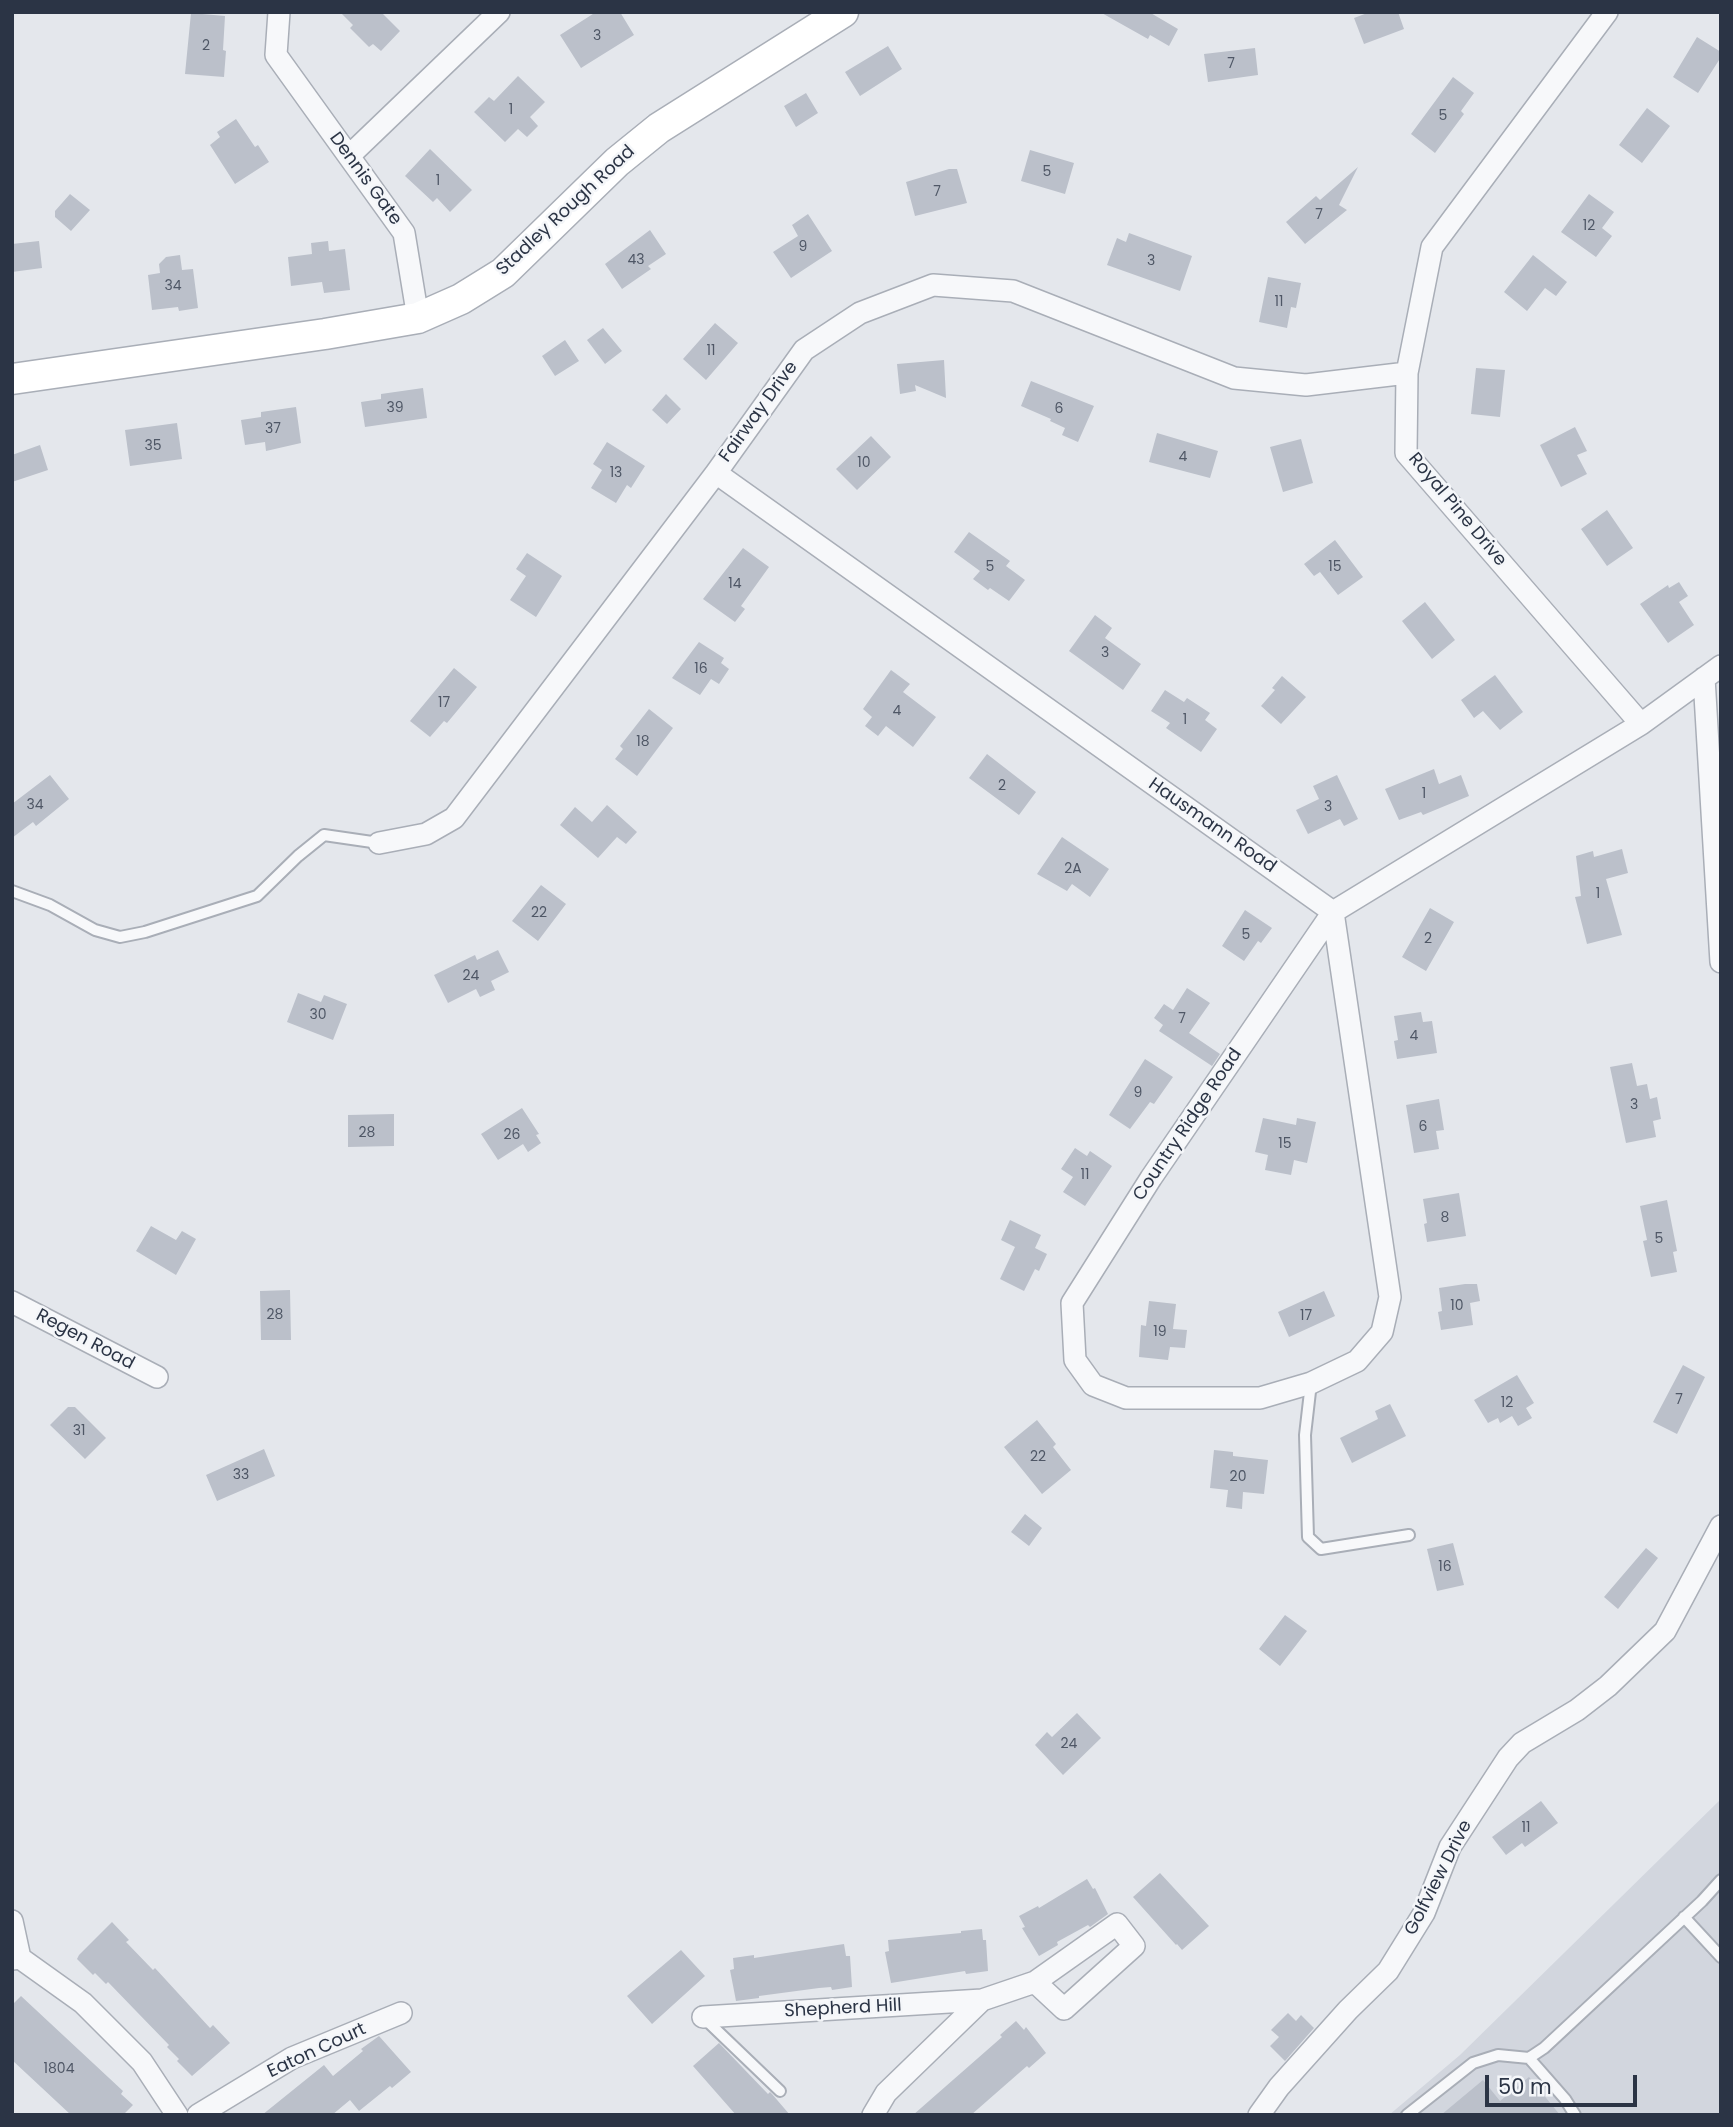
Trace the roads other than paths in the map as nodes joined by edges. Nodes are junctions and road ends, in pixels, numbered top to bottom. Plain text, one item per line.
1 (279, 12) edge
2 (499, 12) edge
3 (844, 12) edge
4 (1607, 12) edge
5 (349, 156) junction
6 (418, 318) junction
7 (1407, 373) junction
8 (12, 379) edge
9 (716, 473) junction
10 (1712, 672) edge
11 (1641, 724) junction
12 (379, 843) joint
13 (12, 891) edge
14 (1333, 912) junction
15 (1721, 962) edge
16 (12, 1302) edge
17 (157, 1377) dead end
18 (1311, 1383) junction
19 (1721, 1526) edge
20 (1409, 1535) dead end
21 (1721, 1880) edge
22 (1684, 1917) junction
23 (12, 1921) edge
24 (1721, 1957) edge
25 (16, 1958) edge
26 (1035, 1982) dead end
27 (982, 2000) junction
28 (401, 2013) dead end
29 (703, 2017) joint
30 (1529, 2058) junction
31 (780, 2091) dead end
32 (177, 2115) edge
33 (198, 2115) edge
34 (873, 2115) edge
35 (1259, 2115) edge
36 (1407, 2115) edge
37 (1575, 2115) edge

1 - 5 street, Dennis Gate
2 - 5 street
3 - 6 main road, Stadley Rough Road
4 - 7 street, Royal Pine Drive
5 - 6 street, Dennis Gate
6 - 8 main road, Stadley Rough Road
7 - 9 street, Fairway Drive
7 - 11 street, Royal Pine Drive
9 - 12 street, Fairway Drive
9 - 14 street, Hausmann Road
10 - 11 street
10 - 15 street
11 - 14 street
12 - 13 lane
14 - 18 street, Country Ridge Road
14 - 18 street, Country Ridge Road
16 - 17 street, Regen Road
18 - 20 lane
19 - 35 street, Golfview Drive
21 - 22 lane
22 - 24 lane
22 - 30 lane
23 - 25 street
25 - 32 street
26 - 27 street, Shepherd Hill
27 - 29 street, Shepherd Hill
27 - 34 street, Shepherd Hill
28 - 33 street, Eaton Court
29 - 31 lane
30 - 36 lane
30 - 37 lane

